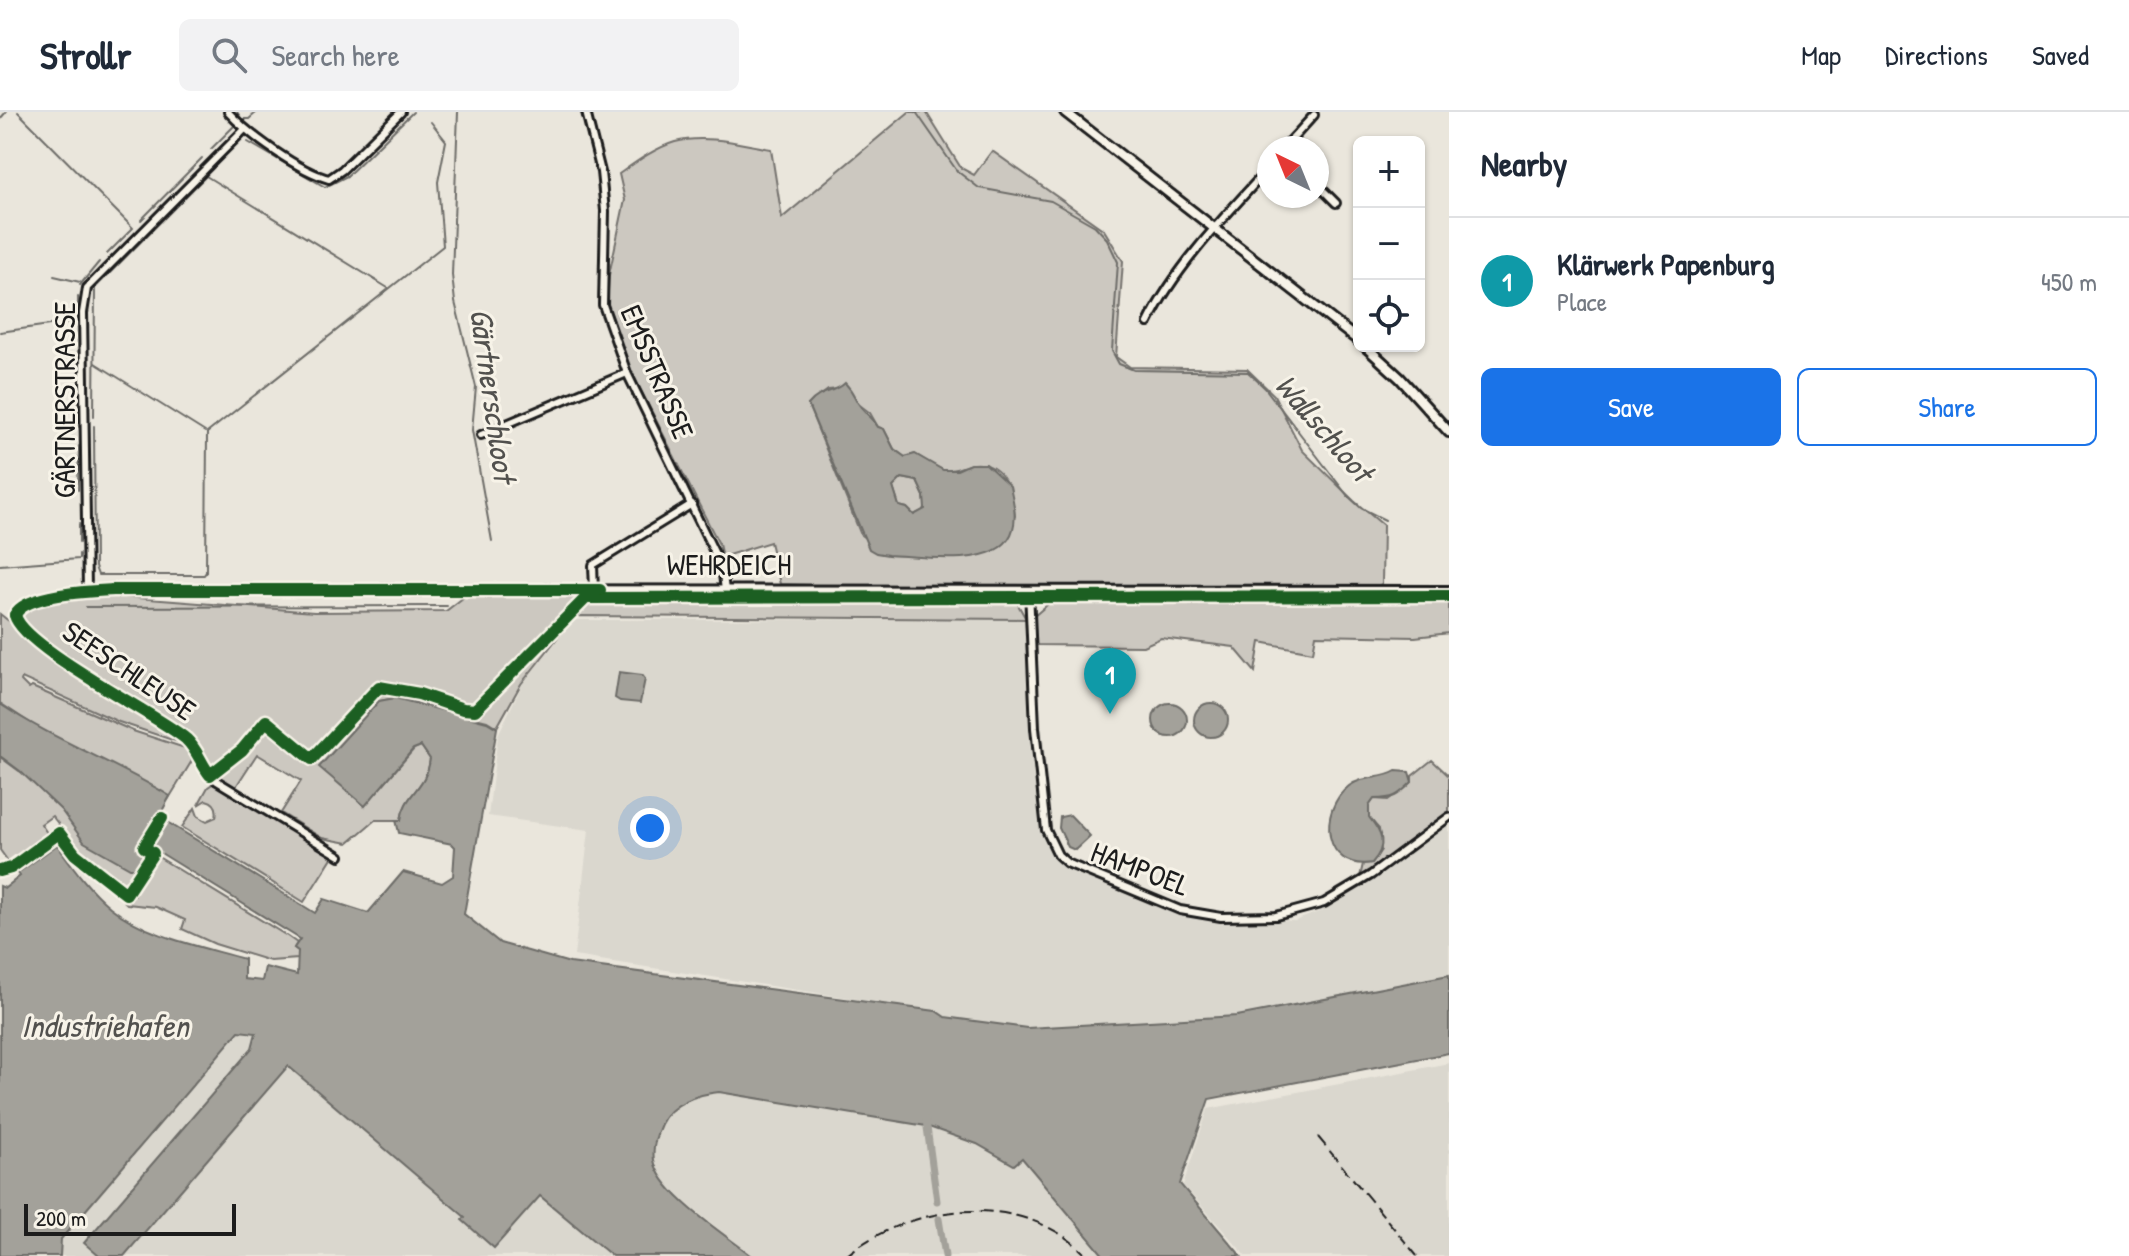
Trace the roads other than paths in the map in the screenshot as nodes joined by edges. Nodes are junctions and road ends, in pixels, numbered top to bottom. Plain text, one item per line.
1 (228, 112) edge
2 (401, 112) edge
3 (586, 112) edge
4 (1065, 112) edge
5 (1314, 115) dead end
6 (244, 130) junction
7 (1295, 136) edge
8 (1257, 181) edge
9 (1329, 196) edge
10 (1336, 203) dead end
11 (1214, 228) junction
12 (1148, 323) dead end
13 (1353, 336) edge
14 (1372, 352) edge
15 (627, 373) junction
16 (1449, 432) edge
17 (481, 435) dead end
18 (692, 504) junction
19 (590, 590) junction
20 (1029, 590) junction
21 (87, 591) junction
22 (725, 591) junction
23 (1449, 591) edge
24 (15, 615) joint
25 (487, 700) dead end
26 (1449, 817) edge
27 (340, 856) dead end

1 - 6 street
2 - 6 street
3 - 15 street, EMSSTRASSE
4 - 11 street
5 - 7 street
6 - 21 street, GÄRTNERSTRASSE
8 - 11 street
9 - 10 street
11 - 12 street
11 - 13 street
14 - 16 street
15 - 17 street
15 - 18 street, EMSSTRASSE
18 - 19 street
18 - 22 street, EMSSTRASSE
19 - 21 street, WEHRDEICH
19 - 22 street, WEHRDEICH
19 - 25 street
20 - 22 street, WEHRDEICH
20 - 23 street, WEHRDEICH
20 - 26 street, HAMPOEL
21 - 24 street, WEHRDEICH
24 - 27 street, SEESCHLEUSE

